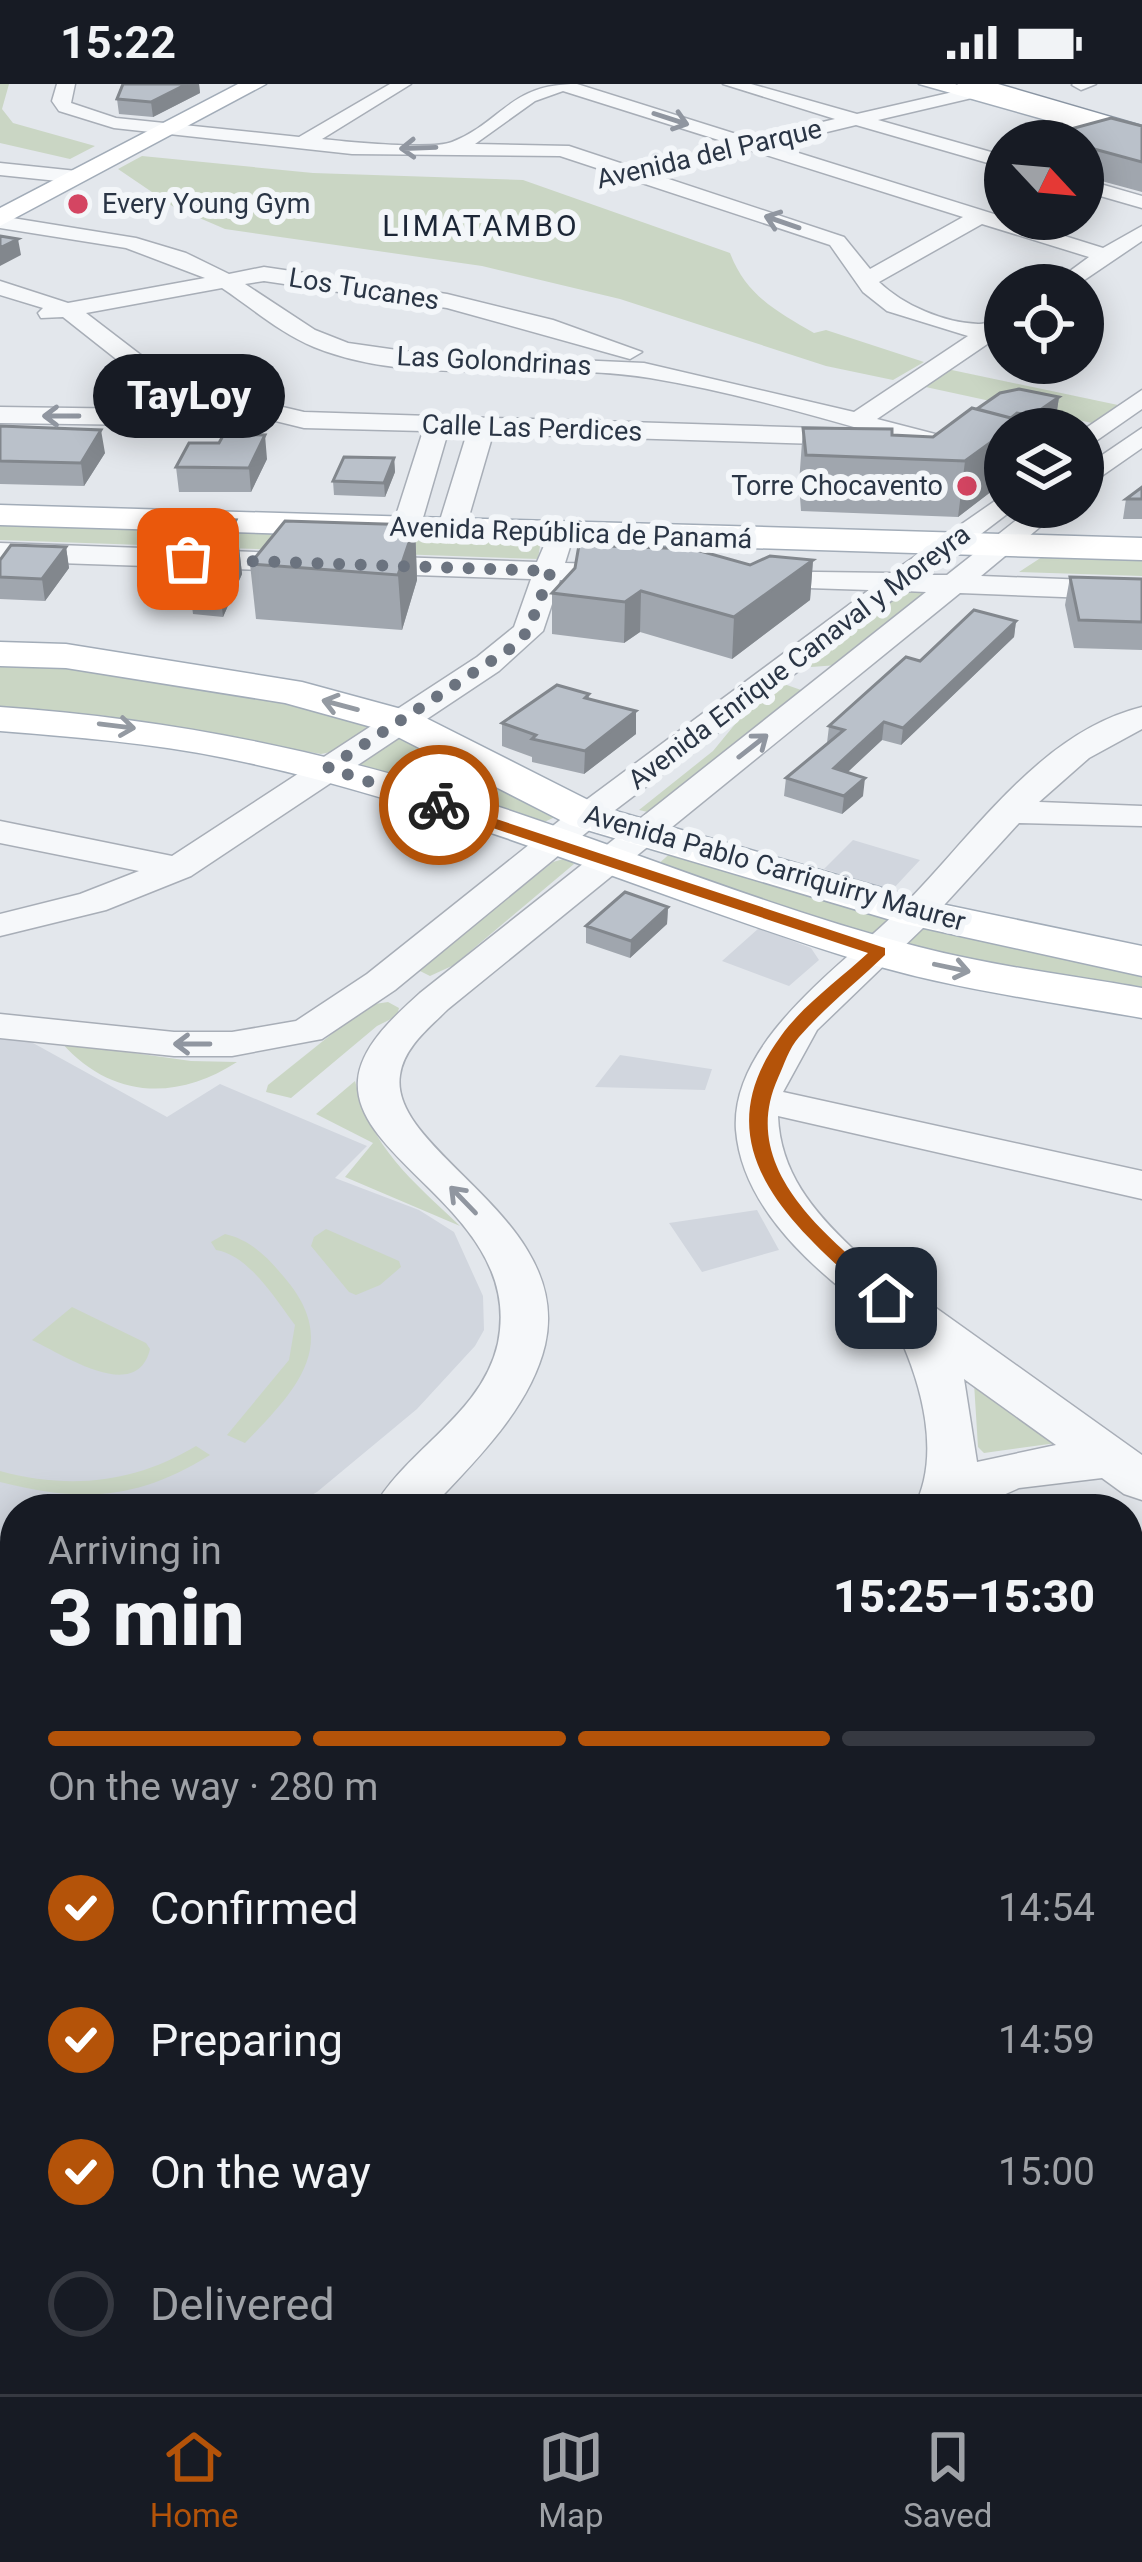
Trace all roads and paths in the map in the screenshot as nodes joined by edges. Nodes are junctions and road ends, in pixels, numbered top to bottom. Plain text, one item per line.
1 (228, 84) edge
2 (255, 84) edge
3 (402, 84) edge
4 (732, 84) edge
5 (1033, 84) edge
6 (561, 85) edge
7 (70, 87) edge
8 (947, 91) edge
9 (1142, 112) edge
10 (848, 117) junction
11 (157, 128) junction
12 (1142, 134) edge
13 (302, 143) junction
14 (732, 145) junction
15 (459, 146) junction
16 (984, 156) edge
17 (633, 165) junction
18 (0, 169) edge
19 (66, 176) junction
20 (573, 180) dead end
21 (1104, 190) edge
22 (1142, 202) edge
23 (0, 204) edge
24 (979, 217) junction
25 (0, 220) edge
26 (1142, 232) edge
27 (837, 241) junction
28 (1107, 256) junction
29 (904, 260) junction
30 (1095, 264) edge
31 (223, 279) junction
32 (867, 280) junction
33 (0, 288) edge
34 (40, 298) junction
35 (70, 312) junction
36 (984, 325) edge
37 (984, 336) edge
38 (585, 337) junction
39 (541, 364) junction
40 (704, 380) junction
41 (167, 387) junction
42 (798, 406) junction
43 (0, 415) edge
44 (133, 416) junction
45 (304, 420) junction
46 (857, 422) junction
47 (1139, 422) edge
48 (438, 424) junction
49 (482, 426) junction
50 (1104, 432) edge
51 (785, 437) junction
52 (901, 437) junction
53 (984, 455) edge
54 (1104, 459) edge
55 (0, 501) edge
56 (0, 515) edge
57 (408, 520) junction
58 (453, 522) junction
59 (1000, 528) edge
60 (1007, 528) edge
61 (1021, 528) edge
62 (1039, 528) edge
63 (560, 533) junction
64 (1142, 535) edge
65 (960, 537) junction
66 (826, 541) junction
67 (1142, 549) edge
68 (0, 552) edge
69 (551, 571) junction
70 (656, 574) edge
71 (723, 577) edge
72 (901, 580) junction
73 (957, 584) junction
74 (1142, 591) edge
75 (0, 654) edge
76 (784, 671) junction
77 (831, 683) junction
78 (1142, 717) edge
79 (0, 719) edge
80 (401, 722) junction
81 (328, 768) junction
82 (1050, 776) junction
83 (1013, 812) junction
84 (1084, 814) junction
85 (1142, 816) edge
86 (570, 830) junction
87 (0, 832) edge
88 (623, 848) junction
89 (99, 851) junction
90 (178, 868) junction
91 (93, 902) junction
92 (918, 913) junction
93 (0, 925) edge
94 (880, 951) junction
95 (1142, 962) edge
96 (381, 982) junction
97 (434, 1000) junction
98 (1142, 1003) edge
99 (0, 1025) edge
100 (760, 1100) junction
101 (840, 1115) junction
102 (758, 1148) junction
103 (1142, 1185) edge
104 (916, 1322) junction
105 (1126, 1470) edge
106 (414, 1494) edge
107 (946, 1494) edge
108 (963, 1494) edge

1 - 11 main road
2 - 11 main road
3 - 13 street
4 - 10 street
5 - 9 highway
6 -> 14 street
6 - 15 street
7 - 11 street
8 - 10 street, Avenida del Parque
8 - 12 highway
10 - 14 street, Avenida del Parque
10 - 16 street
11 - 13 street
11 - 19 main road
15 -> 13 street
14 - 17 street, Avenida del Parque
14 - 24 street
15 - 17 street
17 - 20 street, Avenida del Parque
27 -> 17 street
18 - 19 street
19 - 23 main road
19 - 25 main road
21 - 22 street
24 - 28 street
24 - 29 street
25 - 31 street, Las Golondrinas
26 - 28 street
27 - 29 street
27 - 32 street
28 - 30 street
29 - 32 street
31 - 35 street, Los Tucanes
31 - 38 street, Los Tucanes
31 - 39 street, Las Golondrinas
32 - 36 street
33 - 34 street, Calle Las Perdices
34 - 35 street, Calle Las Perdices
34 - 35 street, Los Tucanes
35 - 41 street, Calle Las Perdices
37 - 46 street
38 - 39 street
38 - 40 street, Los Tucanes
39 - 40 street, Las Golondrinas
40 - 42 street, Las Golondrinas
41 - 44 street
41 - 45 street, Calle Las Perdices
42 - 46 street, Las Golondrinas
42 - 51 street
44 -> 43 street
44 - 45 street
45 - 48 street, Calle Las Perdices
46 - 52 street, Las Golondrinas
47 - 50 street
47 - 54 street
48 - 49 street, Calle Las Perdices
48 - 57 street
49 - 51 street, Calle Las Perdices
49 - 58 street
51 - 52 street, Calle Las Perdices
52 - 53 street, Las Golondrinas
55 - 57 main road, Avenida República de Panamá
56 - 57 main road, Avenida República de Panamá
57 - 58 main road, Avenida República de Panamá
58 - 63 main road, Avenida República de Panamá
58 - 65 main road, Avenida República de Panamá
59 - 65 main road, Avenida República de Panamá
60 - 73 street, Avenida Enrique Canaval y Moreyra
61 - 67 main road, Avenida República de Panamá
62 - 64 main road, Avenida República de Panamá
63 - 66 main road, Avenida República de Panamá
63 - 69 street
65 - 66 main road, Avenida República de Panamá
65 - 72 street, Avenida Enrique Canaval y Moreyra
66 - 72 main road
68 - 69 street, Avenida República de Panamá
69 - 70 street, Avenida República de Panamá
69 - 80 street
71 - 72 street, Avenida República de Panamá
72 - 73 street, Avenida República de Panamá
72 - 76 street, Avenida Enrique Canaval y Moreyra
73 - 74 street, Avenida República de Panamá
73 - 77 street, Avenida Enrique Canaval y Moreyra
80 -> 75 main road, Avenida Pablo Carriquirry Maurer
76 - 77 street
76 - 86 street, Avenida Enrique Canaval y Moreyra
88 -> 77 street, Avenida Enrique Canaval y Moreyra
78 - 82 street
79 -> 81 main road, Avenida Pablo Carriquirry Maurer
80 - 81 street
80 - 86 main road, Avenida Pablo Carriquirry Maurer
81 - 86 main road, Avenida Pablo Carriquirry Maurer
81 - 90 street
82 - 83 street
82 - 84 street
83 - 84 street
83 - 92 street
84 - 85 street
86 - 88 main road, Avenida Pablo Carriquirry Maurer
86 - 96 street, Avenida Enrique Canaval y Moreyra
87 - 89 street
88 - 92 main road, Avenida Pablo Carriquirry Maurer
88 - 94 main road, Avenida Pablo Carriquirry Maurer
88 - 97 street, Avenida Enrique Canaval y Moreyra
89 - 90 street
89 - 91 street
90 - 91 street
91 - 93 street
92 - 94 street
92 - 95 main road, Avenida Pablo Carriquirry Maurer
94 -> 98 main road, Avenida Pablo Carriquirry Maurer
94 - 100 street
96 - 97 street
96 -> 99 street, Avenida Enrique Canaval y Moreyra
106 -> 97 street, Avenida Enrique Canaval y Moreyra
100 - 101 street
100 - 102 street
101 - 102 street
101 - 103 street
102 - 104 street
104 - 105 street
104 - 107 street
105 - 108 street

